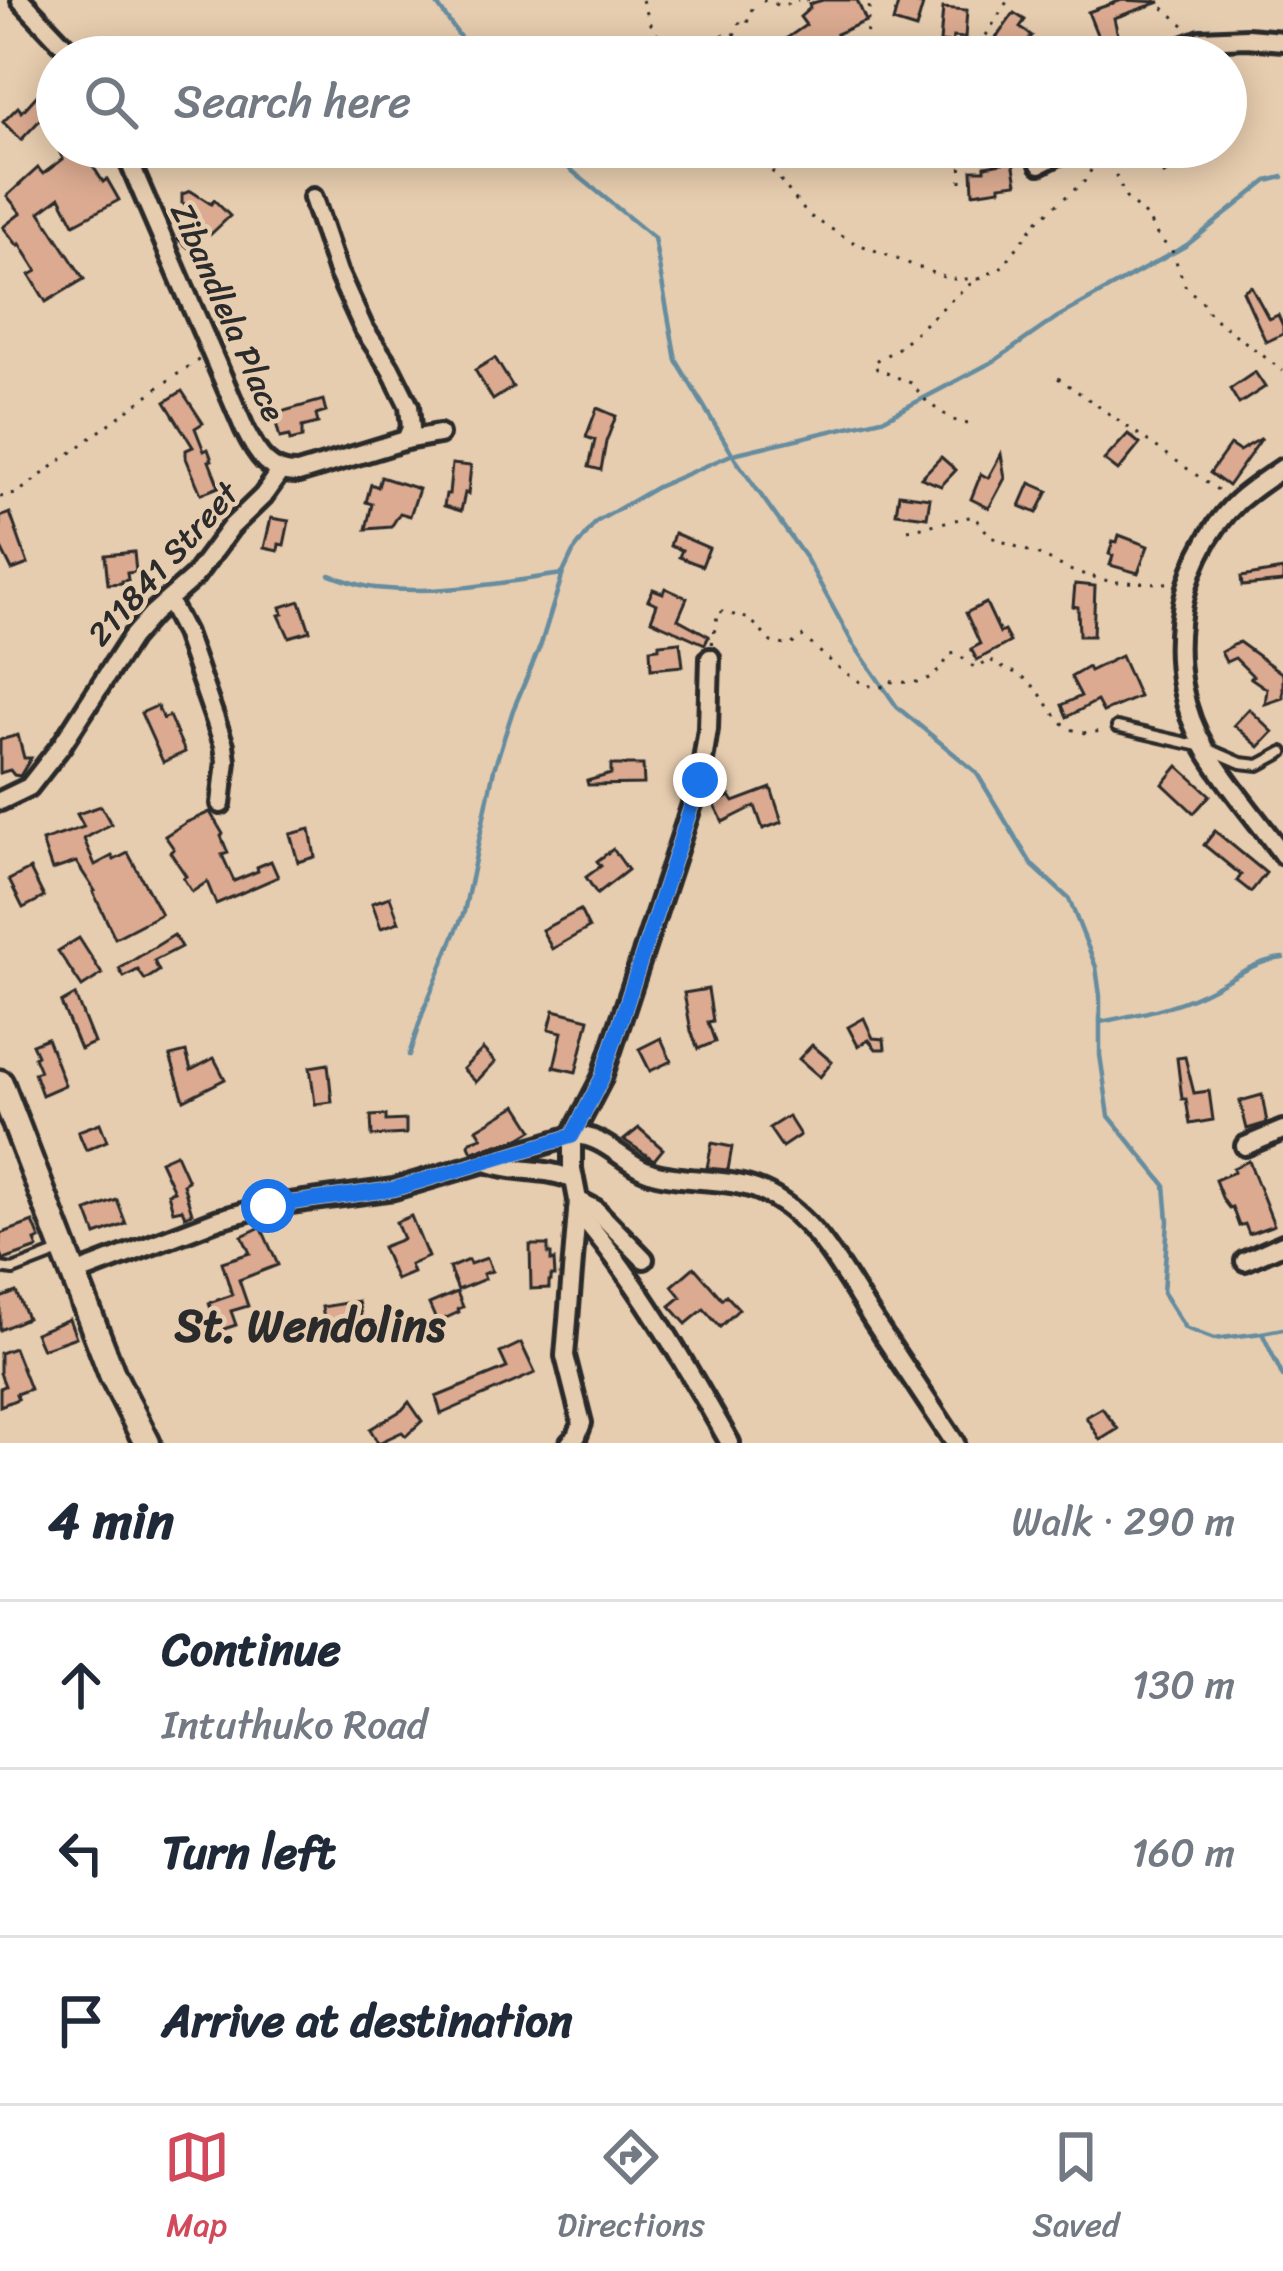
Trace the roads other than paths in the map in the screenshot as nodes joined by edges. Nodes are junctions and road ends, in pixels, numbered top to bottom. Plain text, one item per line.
1 (21, 0) edge
2 (54, 36) edge
3 (1247, 38) edge
4 (1283, 41) edge
5 (132, 168) edge
6 (313, 198) dead end
7 (439, 434) dead end
8 (406, 440) junction
9 (1283, 468) edge
10 (280, 472) junction
11 (168, 600) junction
12 (710, 658) road end
13 (1117, 727) road end
14 (1204, 747) junction
15 (1283, 752) edge
16 (0, 801) edge
17 (221, 804) dead end
18 (1283, 855) edge
19 (0, 1083) edge
20 (1283, 1130) edge
21 (572, 1136) junction
22 (1245, 1146) dead end
23 (490, 1162) junction
24 (574, 1180) junction
25 (577, 1205) junction
26 (1283, 1244) edge
27 (64, 1250) junction
28 (644, 1259) dead end
29 (1245, 1262) dead end
30 (0, 1268) edge
31 (73, 1275) junction
32 (147, 1443) edge
33 (570, 1443) edge
34 (730, 1443) edge
35 (955, 1443) edge

1 - 2 street
3 - 4 street
5 - 10 street, Zibandlela Place
6 - 8 street
7 - 8 street
8 - 10 street
9 - 14 street
10 - 11 street, 211841 Street
11 - 16 street, 211841 Street
11 - 17 street
12 - 21 street
13 - 14 lane
14 - 15 lane
14 - 18 street
19 - 27 street
20 - 22 street
21 - 23 street
21 - 24 street
21 - 35 street
23 - 24 street
23 - 31 street
24 - 25 street
25 - 28 street
25 - 33 street
25 - 34 street
26 - 29 street
27 - 30 lane
27 - 31 street
31 - 32 street

